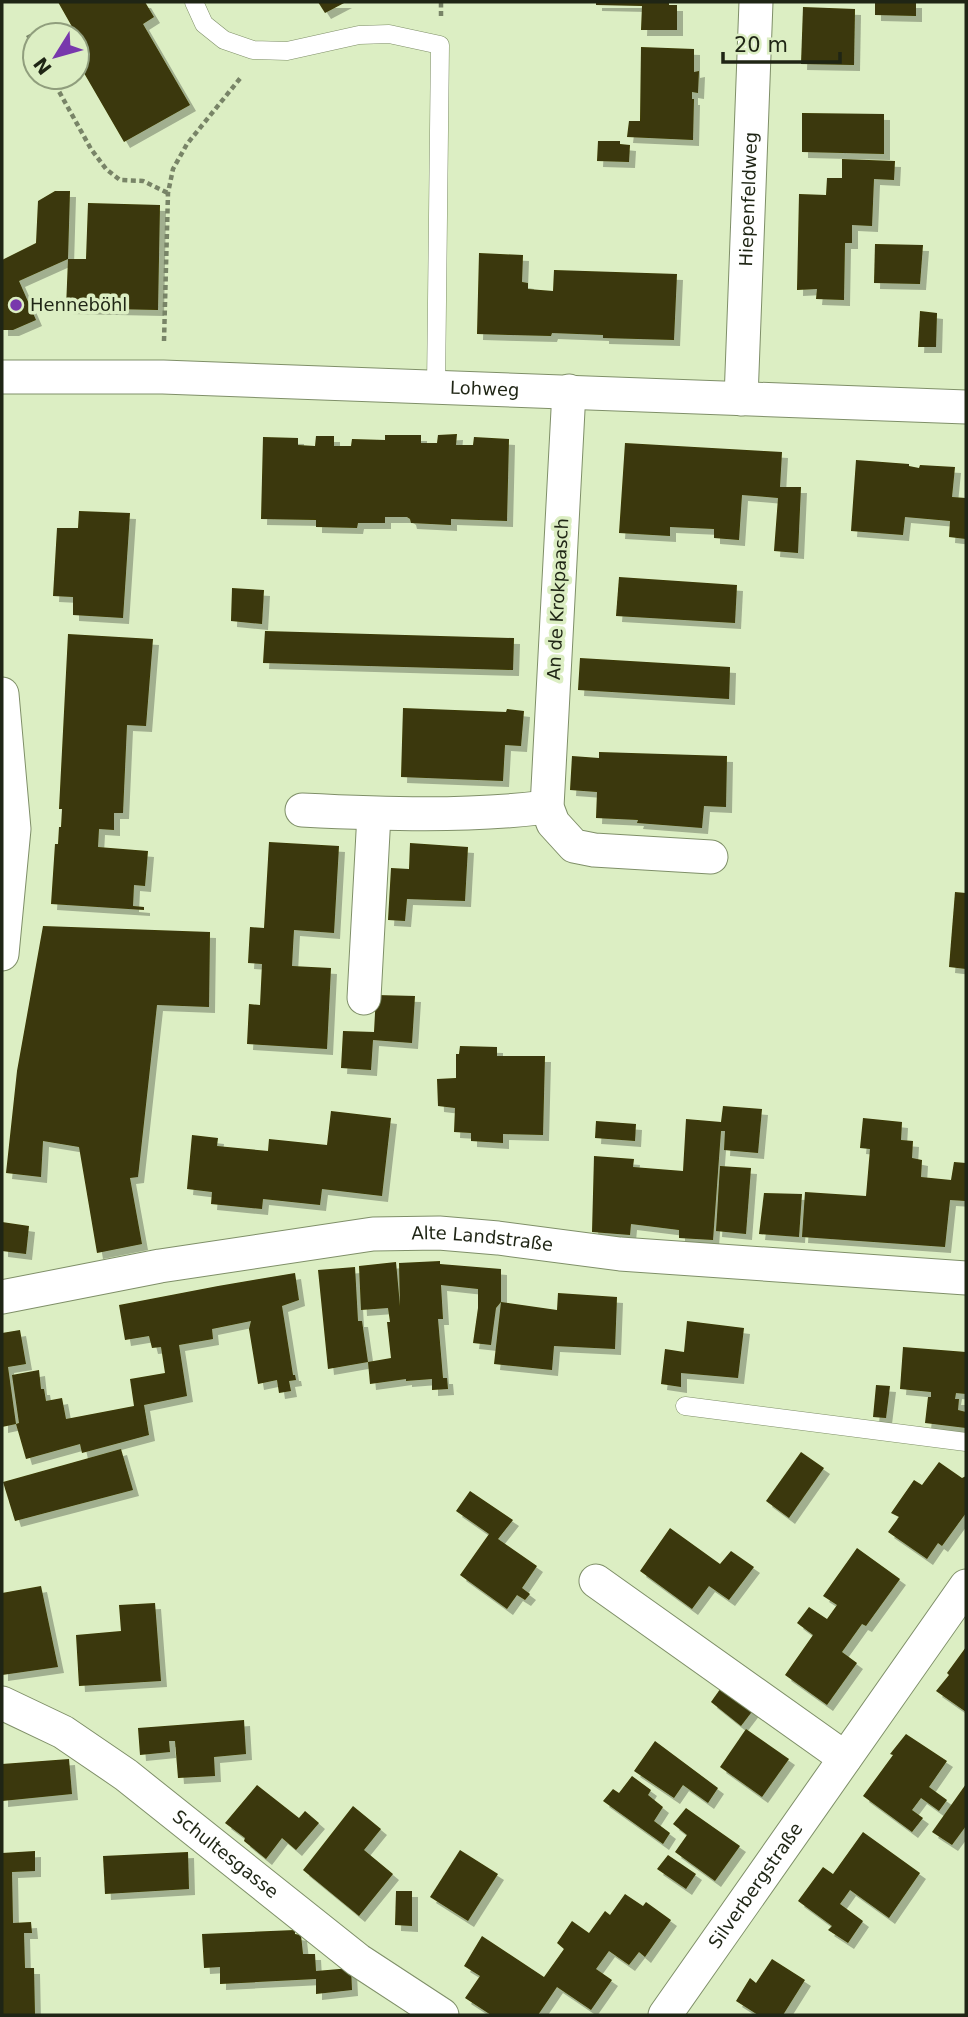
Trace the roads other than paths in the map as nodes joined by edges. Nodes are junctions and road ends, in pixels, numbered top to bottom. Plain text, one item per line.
1 (194, 2) edge
2 (756, 2) edge
3 (2, 377) edge
4 (436, 387) junction
5 (569, 391) junction
6 (741, 399) junction
7 (966, 407) edge
8 (2, 694) edge
9 (547, 807) junction
10 (302, 810) dead end
11 (374, 814) junction
12 (710, 857) dead end
13 (2, 954) edge
14 (364, 998) dead end
15 (966, 1278) edge
16 (2, 1297) edge
17 (685, 1406) dead end
18 (966, 1442) edge
19 (596, 1581) dead end
20 (966, 1586) edge
21 (2, 1703) edge
22 (845, 1758) junction
23 (442, 2015) edge
24 (665, 2015) edge

1 - 4 lane
2 - 6 street, Hiepenfeldweg
3 - 4 street, Lohweg
4 - 5 street, Lohweg
5 - 6 street, Lohweg
5 - 9 street, An de Krokpaasch
6 - 7 street, Lohweg
8 - 13 street
9 - 11 street
9 - 12 street
10 - 11 street
11 - 14 street
15 - 16 street, Alte Landstraße
17 - 18 lane
19 - 22 street
20 - 22 street, Silverbergstraße
21 - 23 street, Schultesgasse
22 - 24 street, Silverbergstraße

